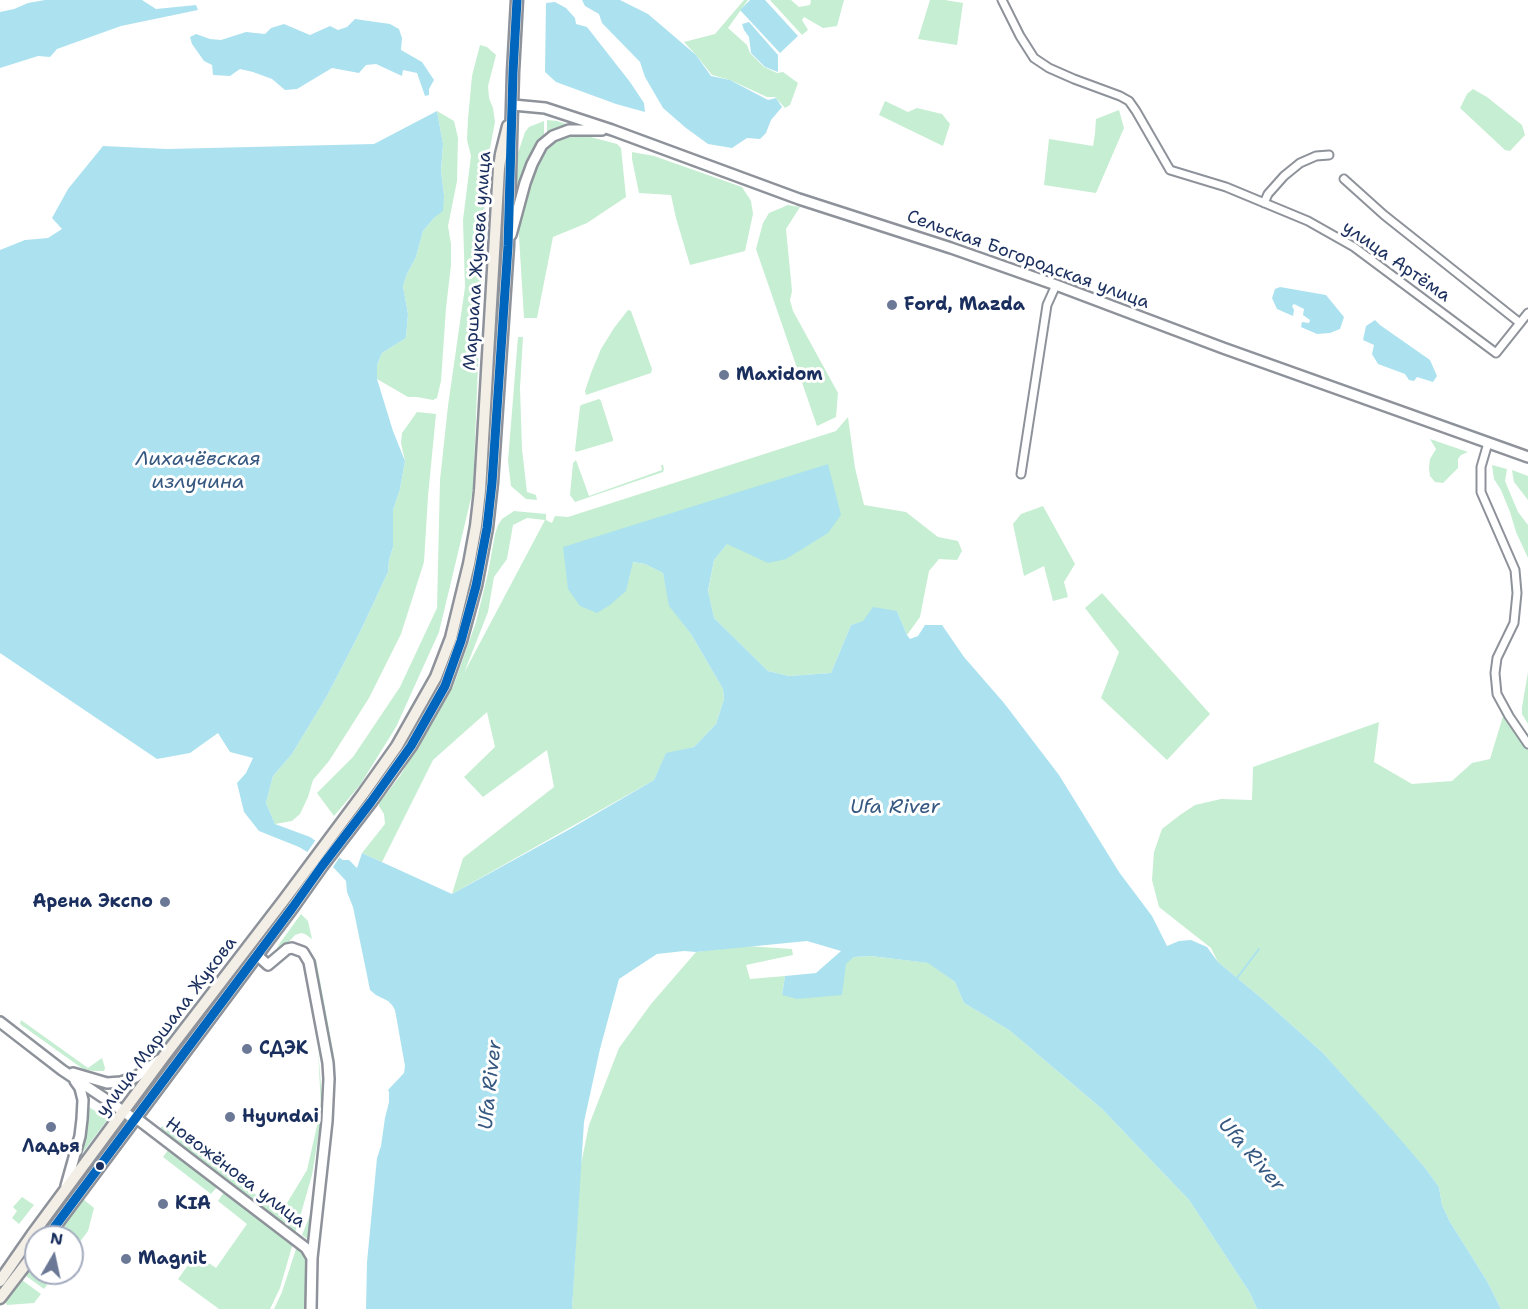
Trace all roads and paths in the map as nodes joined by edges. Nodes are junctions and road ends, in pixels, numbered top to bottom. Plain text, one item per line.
1 (517, 0) edge
2 (1002, 0) edge
3 (513, 105) junction
4 (612, 130) junction
5 (1329, 155) dead end
6 (1344, 179) dead end
7 (1264, 203) junction
8 (508, 246) junction
9 (1056, 285) junction
10 (1528, 313) edge
11 (1520, 323) junction
12 (1488, 443) junction
13 (1528, 458) edge
14 (1021, 474) dead end
15 (1528, 744) edge
16 (363, 794) joint
17 (371, 802) joint
18 (288, 904) junction
19 (257, 955) junction
20 (0, 1022) edge
21 (165, 1055) junction
22 (62, 1070) junction
23 (123, 1112) junction
24 (134, 1119) junction
25 (65, 1190) junction
26 (56, 1225) edge
27 (312, 1258) junction
28 (24, 1267) edge
29 (0, 1281) edge
30 (0, 1298) edge
31 (311, 1309) edge

1 - 3 main road
2 - 7 street, улица Артёма
3 - 4 main road, Сельская Богородская улица
3 - 8 main road, Маршала Жукова улица
3 - 16 main road, Маршала Жукова улица
4 - 8 main road
4 - 9 main road, Сельская Богородская улица
5 - 7 street
6 - 11 street
7 - 11 street, улица Артёма
8 - 17 main road, Маршала Жукова улица
9 - 12 main road, Сельская Богородская улица
9 - 14 street
10 - 11 street
12 - 13 main road, Сельская Богородская улица
12 - 15 street
16 - 18 main road, улица Маршала Жукова
17 - 18 main road, улица Маршала Жукова
18 - 19 main road, улица Маршала Жукова
18 - 21 main road, улица Маршала Жукова
19 - 24 main road, улица Маршала Жукова
19 - 27 main road
20 - 22 main road
21 - 22 main road
21 - 23 main road, улица Маршала Жукова
22 - 23 main road, Новожёнова улица
22 - 25 main road
23 - 24 main road, Новожёнова улица
23 - 25 main road, улица Маршала Жукова
24 - 26 main road, улица Маршала Жукова
24 - 27 main road, Новожёнова улица
25 - 29 main road, улица Маршала Жукова
27 - 31 main road
28 - 30 main road

